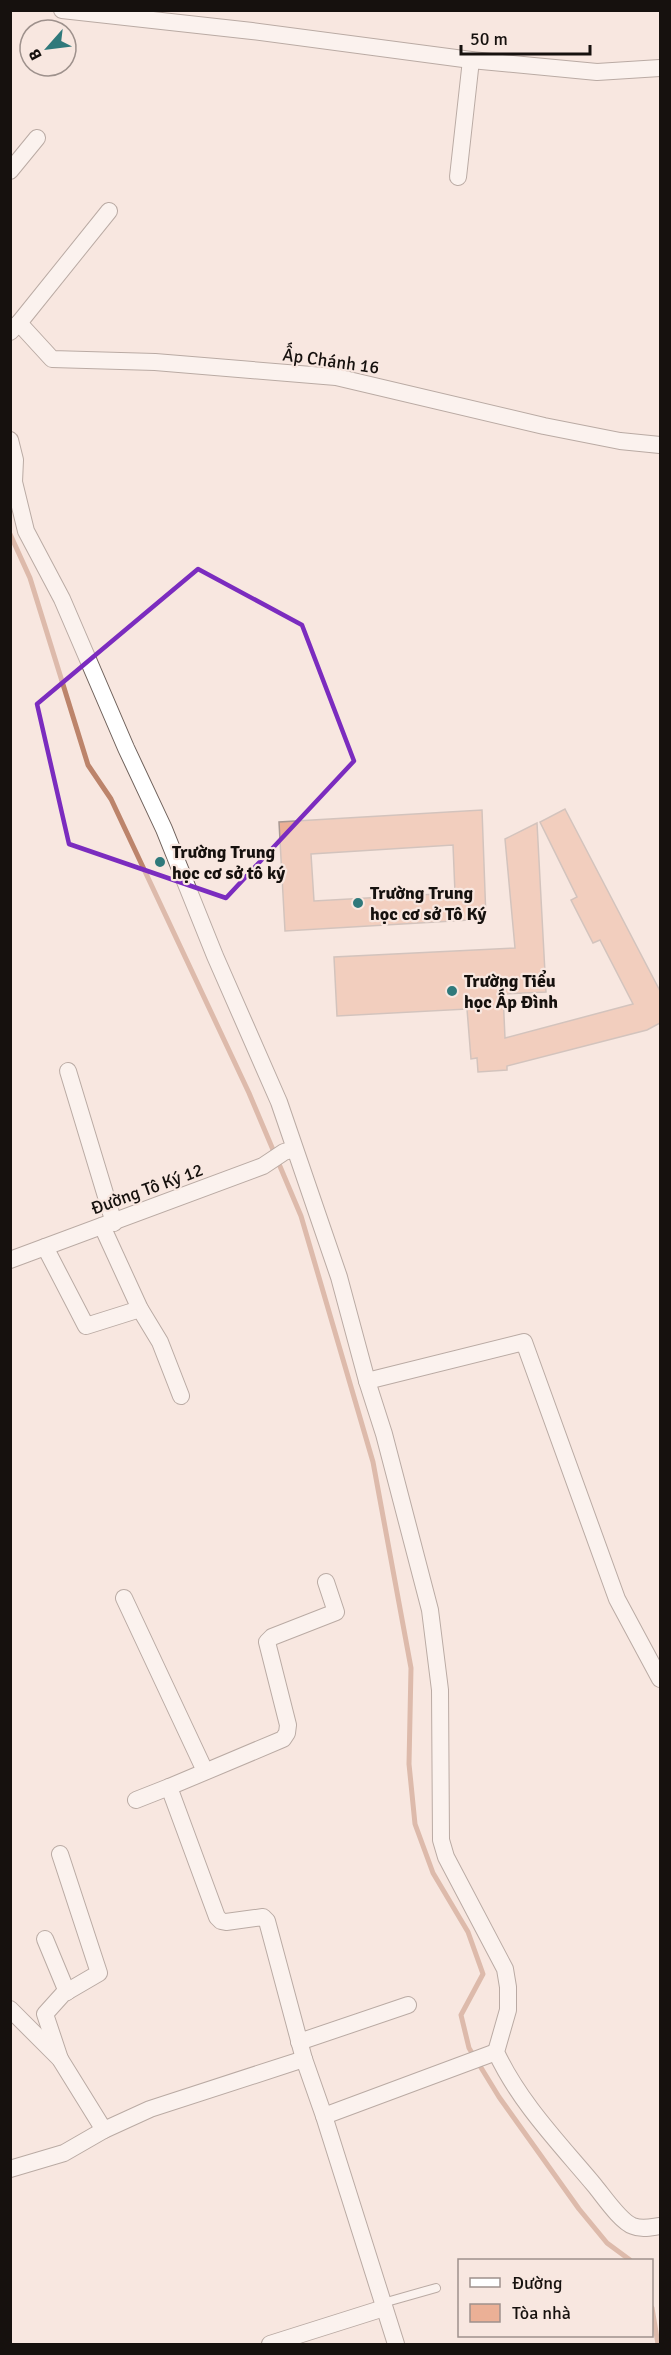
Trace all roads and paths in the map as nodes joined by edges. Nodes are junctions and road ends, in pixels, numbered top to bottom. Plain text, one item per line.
1 (62, 10) edge
2 (471, 60) junction
3 (660, 68) edge
4 (37, 138) dead end
5 (10, 171) edge
6 (458, 177) dead end
7 (109, 211) dead end
8 (15, 327) edge
9 (10, 440) edge
10 (660, 445) edge
11 (68, 1071) dead end
12 (289, 1150) junction
13 (108, 1224) junction
14 (45, 1247) junction
15 (10, 1260) edge
16 (140, 1309) junction
17 (367, 1380) junction
18 (181, 1396) dead end
19 (326, 1582) dead end
20 (124, 1598) dead end
21 (660, 1679) edge
22 (205, 1771) junction
23 (169, 1787) junction
24 (136, 1800) dead end
25 (60, 1854) dead end
26 (45, 1939) dead end
27 (67, 1992) junction
28 (408, 2005) dead end
29 (10, 2009) edge
30 (299, 2042) junction
31 (491, 2054) junction
32 (60, 2059) junction
33 (304, 2059) junction
34 (324, 2116) junction
35 (104, 2130) junction
36 (10, 2169) edge
37 (660, 2226) edge
38 (436, 2288) dead end
39 (383, 2306) junction
40 (270, 2344) edge
41 (396, 2344) edge

1 - 2 street
2 - 3 street
2 - 6 street
4 - 5 street
7 - 8 street
8 - 10 street, Ấp Chánh 16
9 - 12 street
11 - 13 street
12 - 13 street, Đường Tô Ký 12
12 - 17 street
13 - 14 street, Đường Tô Ký 12
13 - 16 street
14 - 15 street, Đường Tô Ký 12
14 - 16 street
16 - 18 street
17 - 21 street
17 - 31 street
19 - 22 street
20 - 22 street
22 - 23 street
23 - 24 street
23 - 30 street
25 - 27 street
26 - 27 street
27 - 32 street
28 - 30 street
29 - 32 street
30 - 33 street
31 - 34 street
31 - 37 street
32 - 35 street
33 - 34 street
33 - 35 street
34 - 39 street
35 - 36 street
38 - 39 lane
39 - 40 street
39 - 41 street

